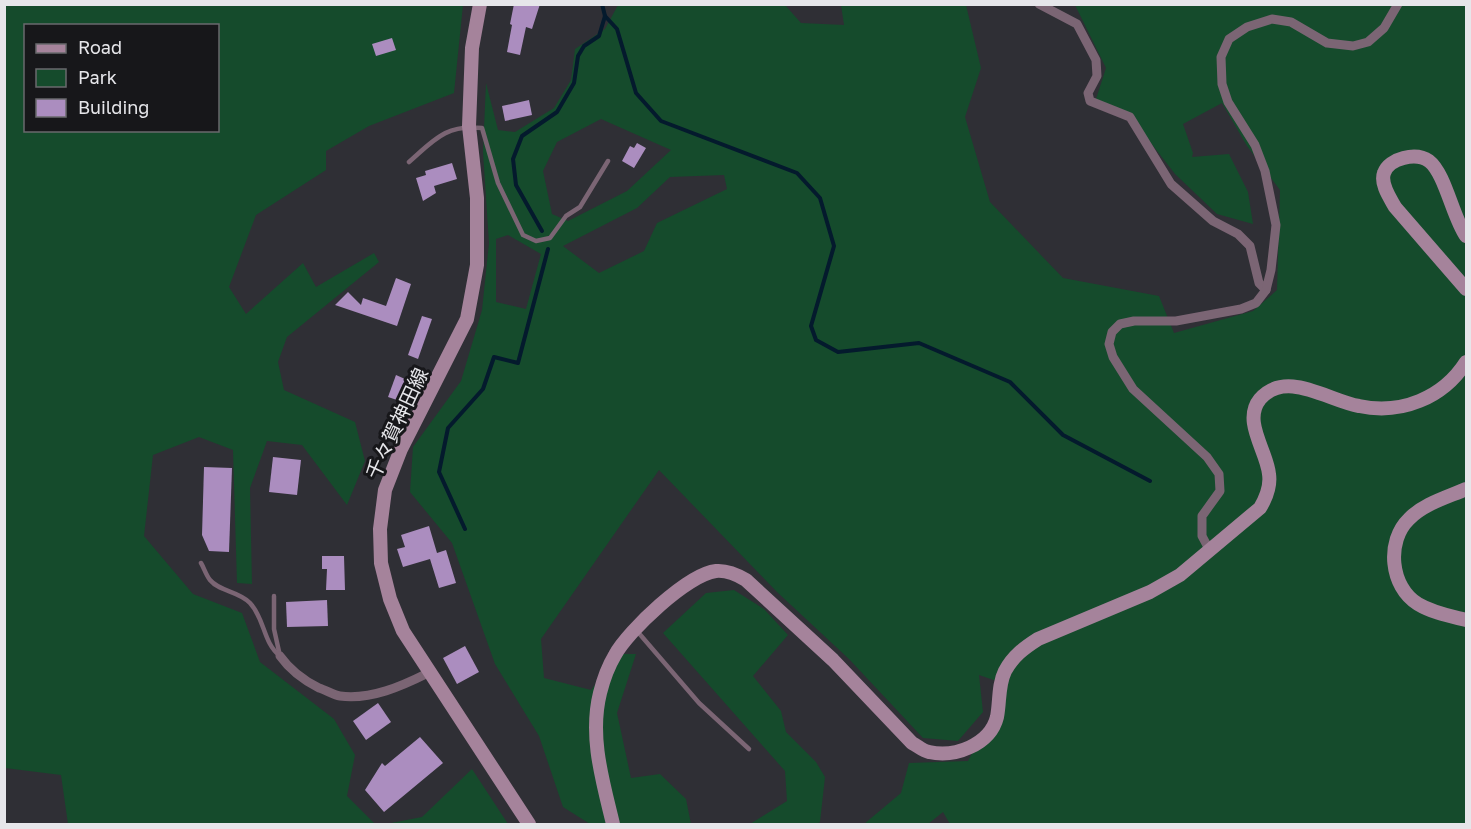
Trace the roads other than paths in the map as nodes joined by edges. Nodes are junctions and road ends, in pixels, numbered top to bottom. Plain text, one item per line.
1 (480, 4) edge
2 (1039, 4) edge
3 (1398, 4) edge
4 (469, 126) junction
5 (608, 161) dead end
6 (409, 162) dead end
7 (1467, 236) edge
8 (1467, 289) edge
9 (1266, 290) junction
10 (1467, 362) edge
11 (1467, 489) edge
12 (1210, 550) junction
13 (201, 563) dead end
14 (274, 596) dead end
15 (1467, 620) edge
16 (635, 629) junction
17 (280, 656) junction
18 (428, 673) junction
19 (749, 749) dead end
20 (530, 825) edge
21 (613, 825) edge

1 - 4 street, 千々賀神田線
2 - 9 street
3 - 9 street
4 - 5 lane
4 - 6 lane
4 - 18 street, 千々賀神田線
7 - 8 street
9 - 12 street
10 - 12 street
11 - 15 street
12 - 16 street
13 - 17 lane
14 - 17 lane
16 - 19 lane
16 - 21 street
17 - 18 street
18 - 20 street, 千々賀神田線

